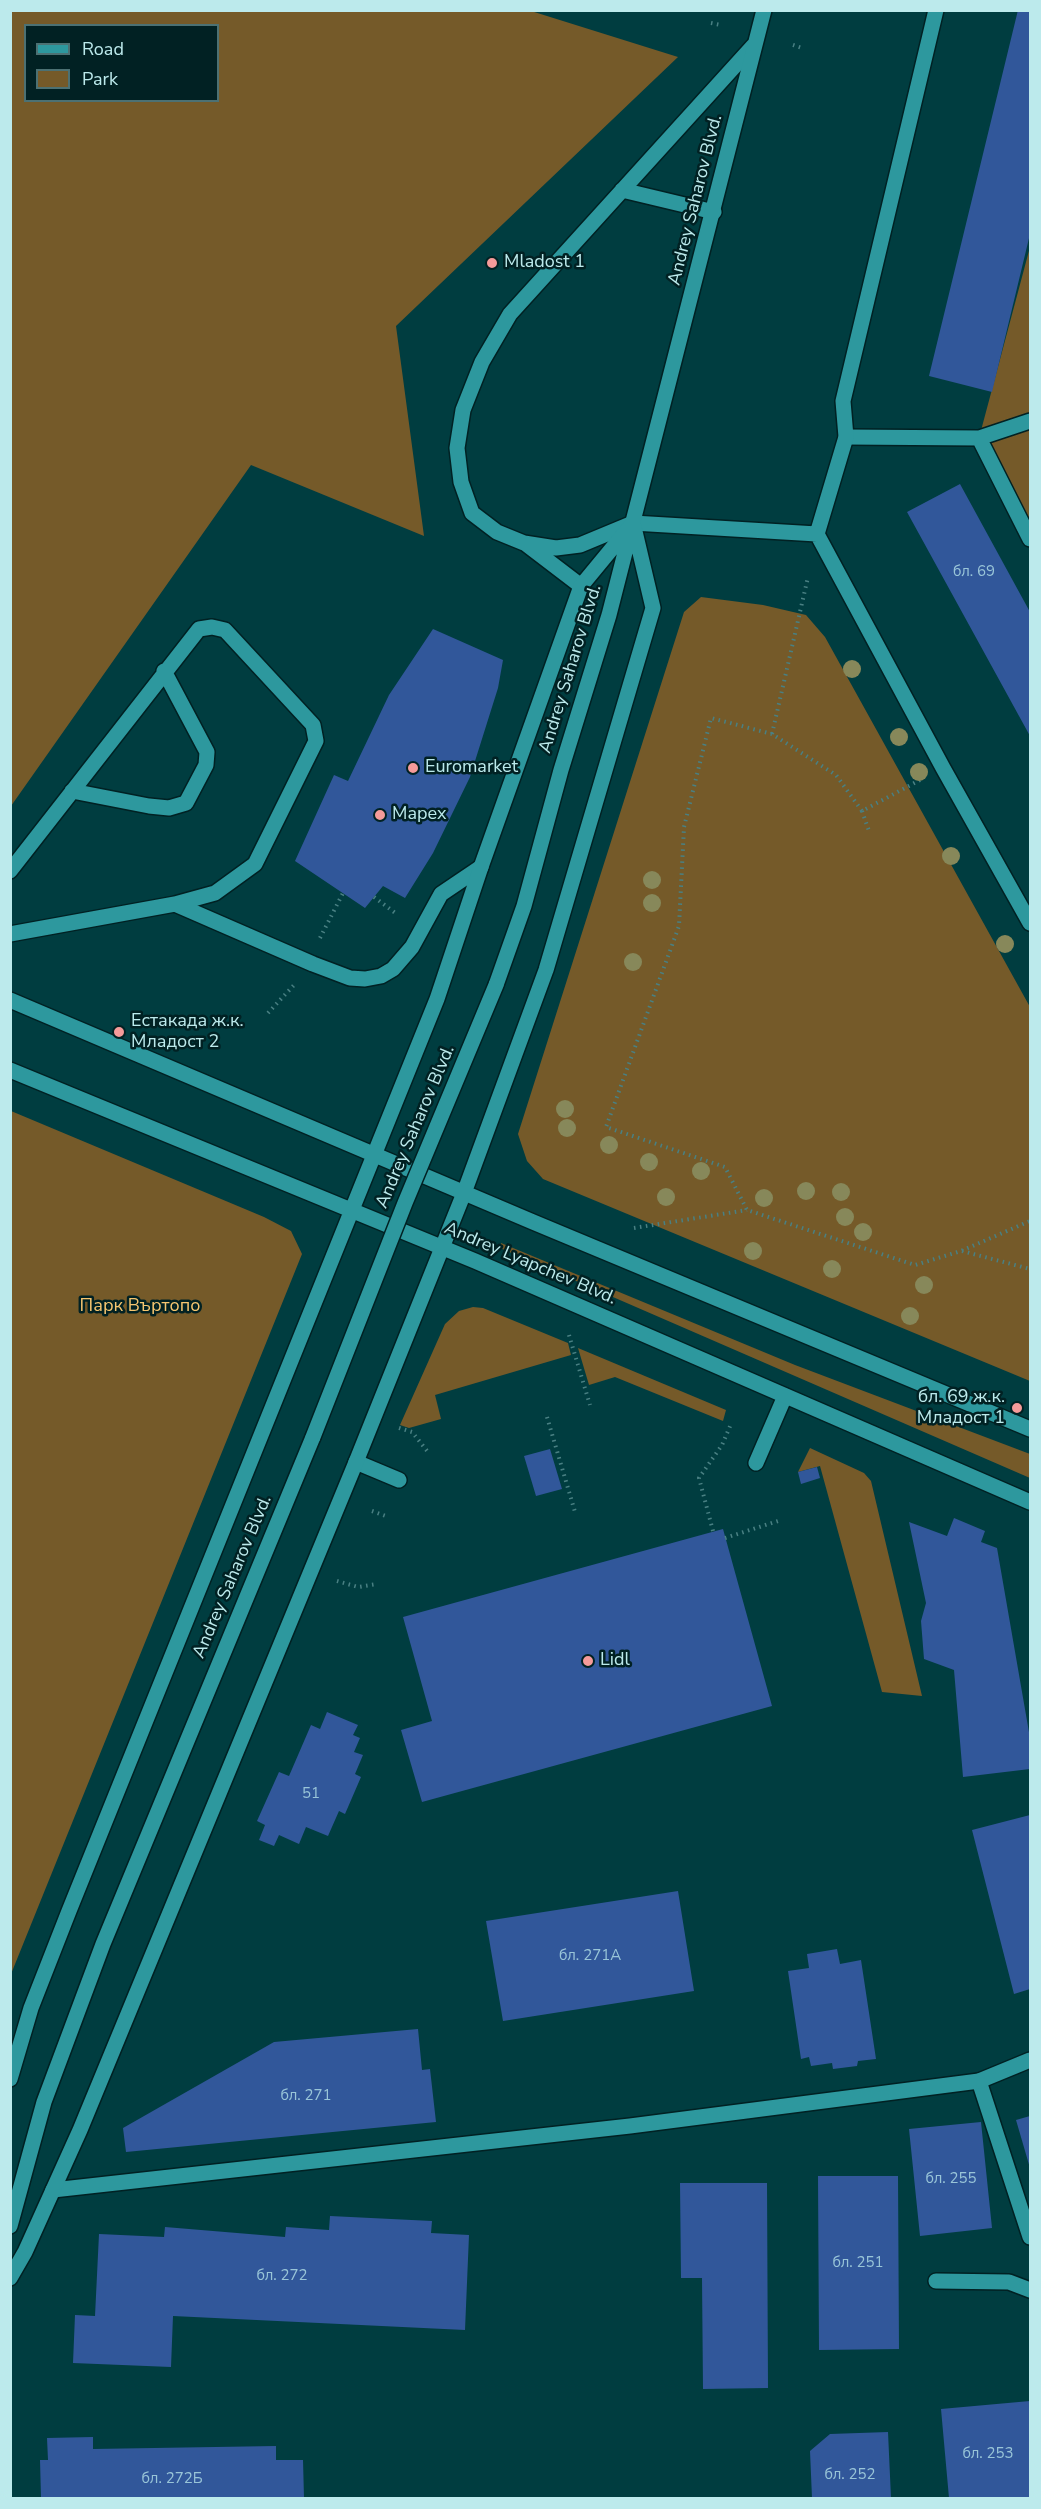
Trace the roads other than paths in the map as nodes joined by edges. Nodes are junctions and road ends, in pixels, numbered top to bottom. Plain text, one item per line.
1 (764, 10) edge
2 (936, 10) edge
3 (753, 46) junction
4 (622, 190) junction
5 (714, 212) junction
6 (1030, 421) edge
7 (846, 436) junction
8 (979, 438) junction
9 (633, 523) junction
10 (818, 534) junction
11 (1030, 539) edge
12 (524, 543) junction
13 (581, 586) junction
14 (164, 671) junction
15 (72, 791) junction
16 (481, 867) junction
17 (10, 871) edge
18 (176, 904) junction
19 (1030, 923) edge
20 (10, 934) edge
21 (10, 1000) edge
22 (10, 1070) edge
23 (375, 1156) junction
24 (464, 1193) junction
25 (352, 1210) junction
26 (442, 1248) junction
27 (785, 1396) junction
28 (1030, 1429) edge
29 (356, 1462) junction
30 (756, 1463) dead end
31 (399, 1480) dead end
32 (1030, 1502) edge
33 (1030, 2060) edge
34 (10, 2079) edge
35 (979, 2081) junction
36 (53, 2190) junction
37 (10, 2226) edge
38 (1030, 2237) edge
39 (10, 2278) edge
40 (936, 2281) dead end
41 (1030, 2290) edge

1 - 3 main road, Andrey Saharov Blvd.
2 - 7 main road
3 - 4 main road
3 - 5 main road, Andrey Saharov Blvd.
4 - 5 main road
4 - 12 main road
5 - 9 main road, Andrey Saharov Blvd.
6 - 8 main road
7 - 8 main road
7 - 10 main road
8 - 11 main road
9 - 10 main road
9 - 12 main road
9 - 13 main road
9 - 24 main road
9 - 37 main road, Andrey Saharov Blvd., bridge
10 - 19 main road
12 - 13 main road
13 - 16 main road
14 - 15 main road
14 - 15 main road
14 - 18 main road
15 - 17 main road
16 - 18 main road
16 - 23 main road
18 - 20 main road
21 - 23 main road
22 - 25 main road, Andrey Lyapchev Blvd.
23 - 24 main road
23 - 25 main road
24 - 26 main road
24 - 28 main road
25 - 26 main road, Andrey Lyapchev Blvd.
25 - 34 main road
26 - 27 main road, Andrey Lyapchev Blvd.
26 - 29 main road
27 - 30 main road
27 - 32 main road, Andrey Lyapchev Blvd.
29 - 31 main road
29 - 36 main road
33 - 35 main road
35 - 36 main road
35 - 38 main road
36 - 39 main road
40 - 41 main road

